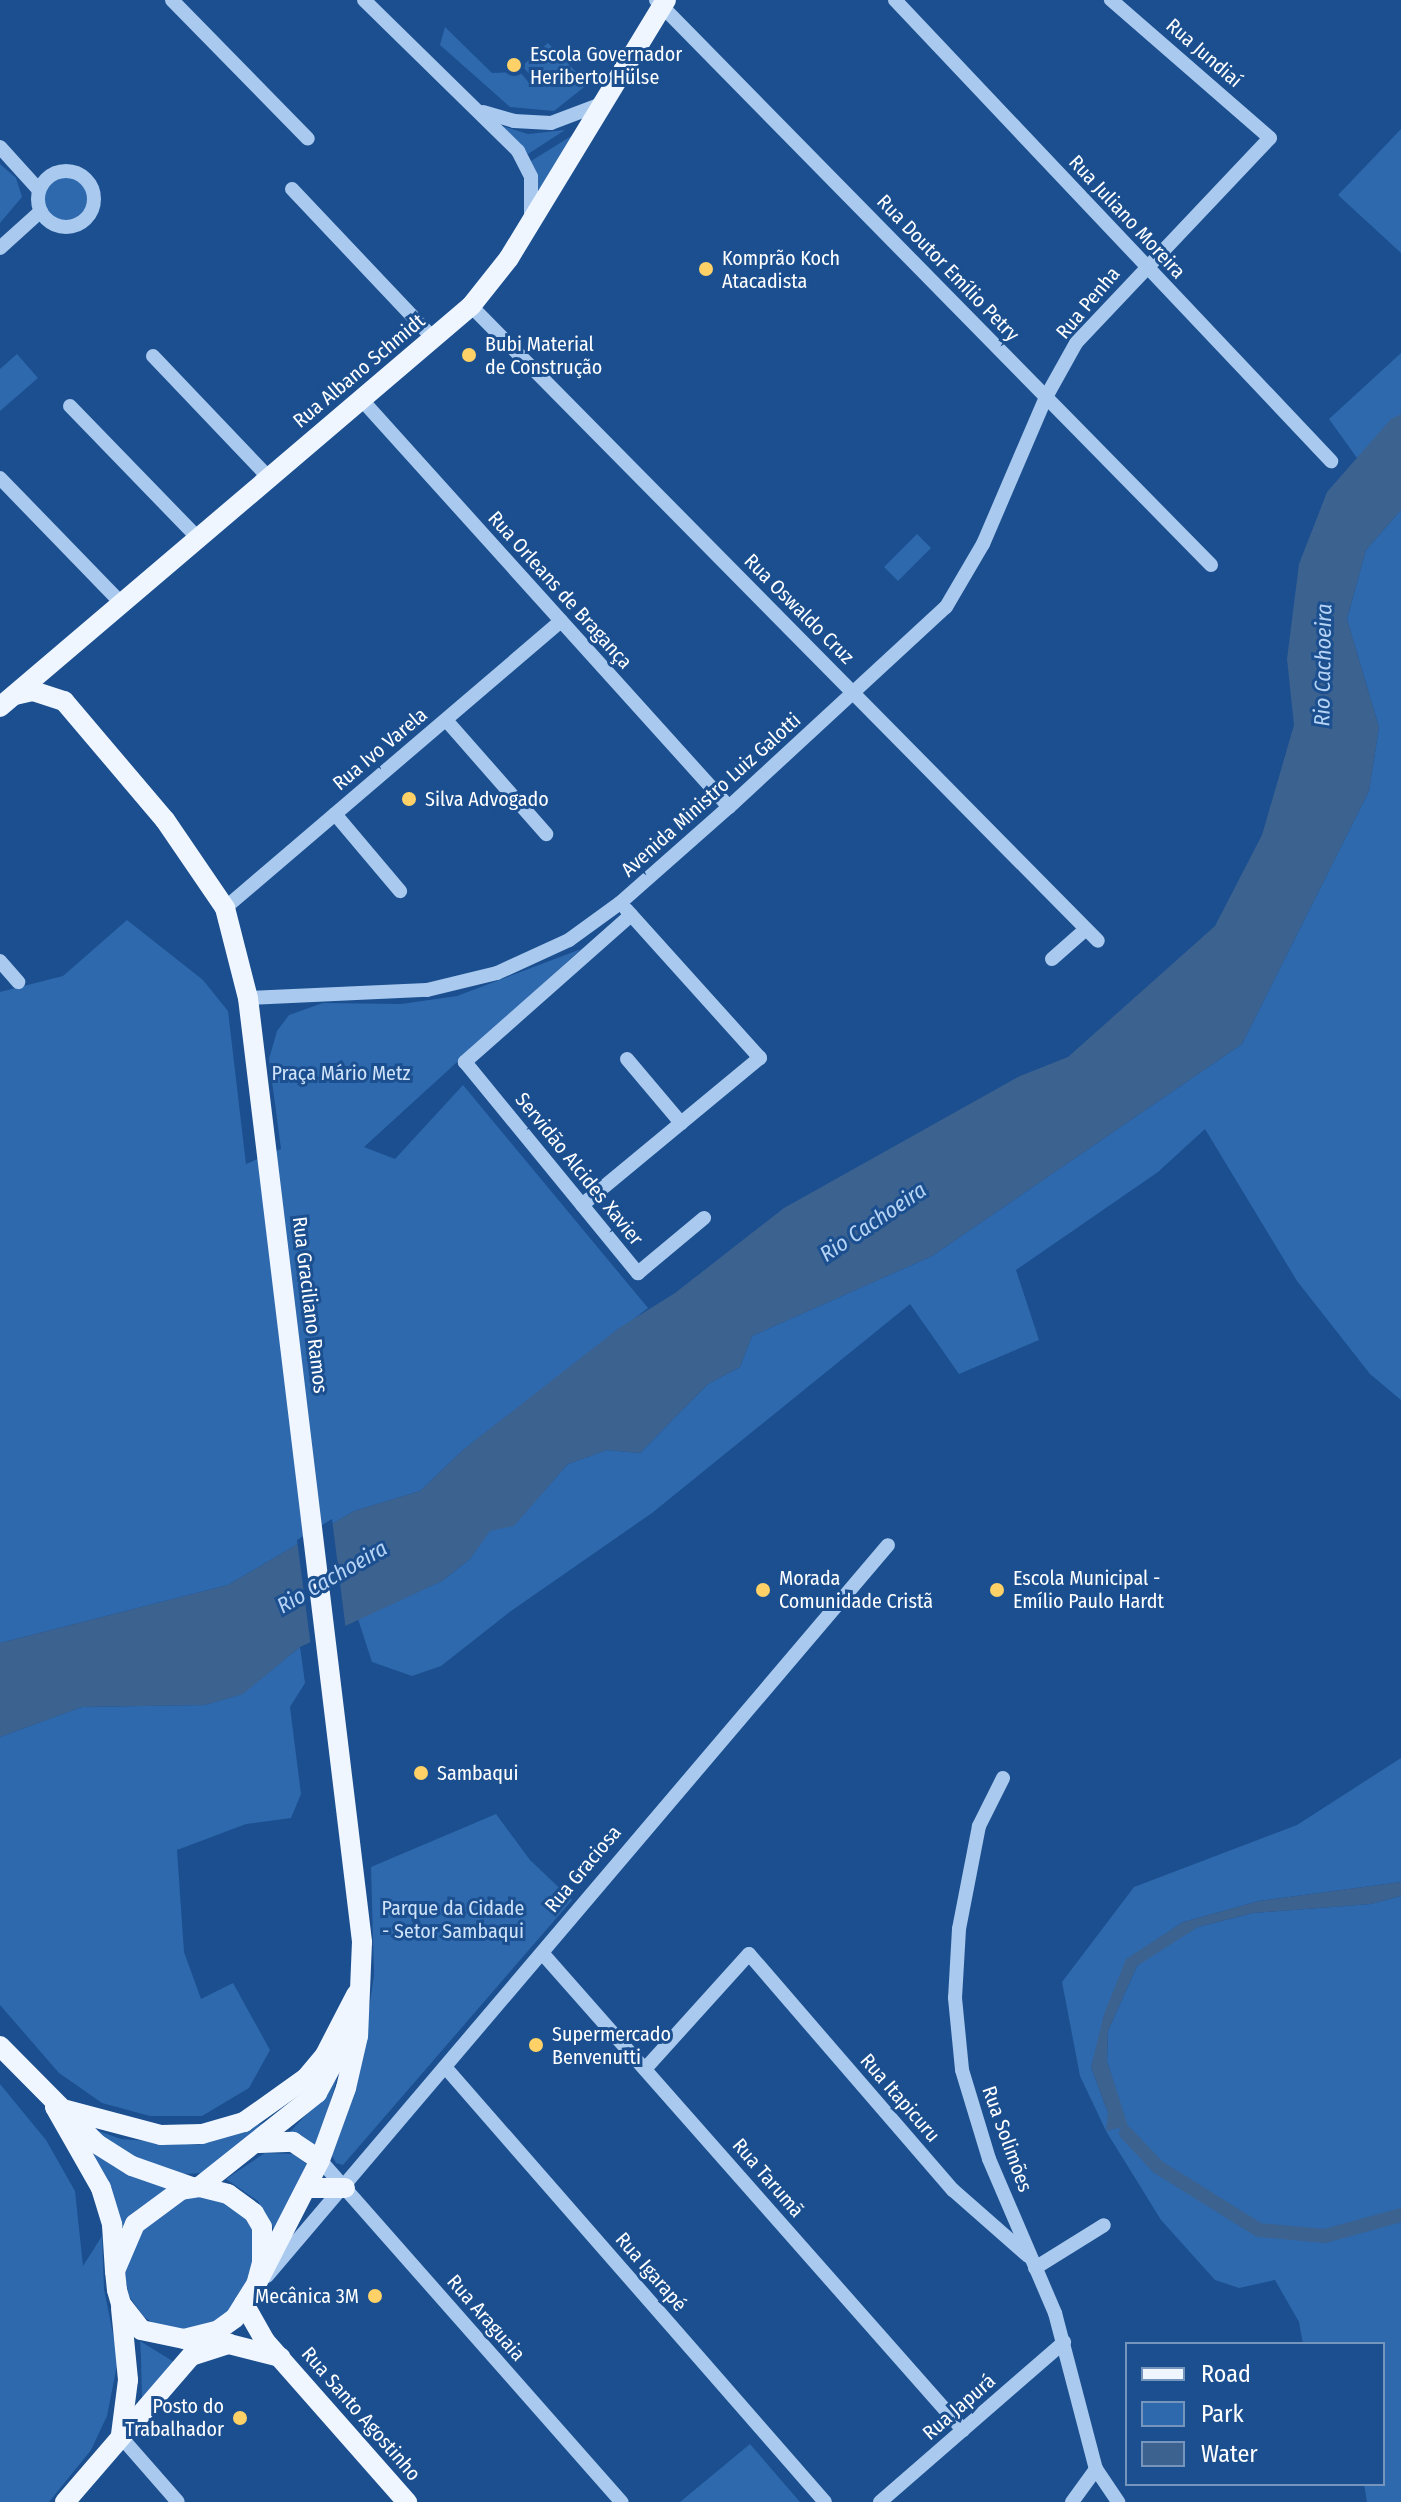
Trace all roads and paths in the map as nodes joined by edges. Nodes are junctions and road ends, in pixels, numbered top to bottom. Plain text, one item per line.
1 (172, 0) edge
2 (364, 0) edge
3 (895, 0) edge
4 (1111, 0) edge
5 (661, 2) edge
6 (603, 104) junction
7 (479, 111) junction
8 (1270, 138) joint
9 (308, 139) dead end
10 (0, 147) edge
11 (292, 189) dead end
12 (39, 190) junction
13 (41, 211) junction
14 (529, 225) junction
15 (0, 248) edge
16 (1146, 266) junction
17 (471, 306) junction
18 (434, 339) junction
19 (153, 356) dead end
20 (1046, 397) junction
21 (362, 400) junction
22 (70, 406) dead end
23 (1331, 461) dead end
24 (0, 478) edge
25 (269, 478) junction
26 (198, 538) junction
27 (1211, 565) dead end
28 (122, 604) junction
29 (561, 621) junction
30 (66, 651) junction
31 (854, 694) junction
32 (7, 701) edge
33 (64, 701) junction
34 (446, 720) junction
35 (729, 807) junction
36 (335, 814) junction
37 (546, 834) dead end
38 (400, 891) dead end
39 (620, 903) junction
40 (225, 908) junction
41 (631, 915) junction
42 (1086, 929) junction
43 (1098, 941) dead end
44 (1052, 959) dead end
45 (0, 961) edge
46 (18, 982) dead end
47 (248, 998) junction
48 (627, 1059) dead end
49 (681, 1123) junction
50 (582, 1205) junction
51 (704, 1218) dead end
52 (888, 1545) dead end
53 (1003, 1778) dead end
54 (543, 1954) junction
55 (361, 1971) junction
56 (356, 1995) junction
57 (0, 2046) edge
58 (446, 2068) junction
59 (645, 2069) junction
60 (55, 2107) junction
61 (259, 2143) junction
62 (320, 2160) junction
63 (196, 2187) junction
64 (306, 2188) junction
65 (345, 2188) junction
66 (1104, 2225) dead end
67 (1033, 2263) junction
68 (115, 2271) junction
69 (250, 2295) junction
70 (121, 2304) junction
71 (167, 2340) junction
72 (1064, 2342) junction
73 (200, 2352) junction
74 (280, 2357) junction
75 (963, 2430) junction
76 (121, 2437) junction
77 (1096, 2469) junction
78 (65, 2502) edge
79 (178, 2502) edge
80 (407, 2502) edge
81 (621, 2502) edge
82 (825, 2502) edge
83 (880, 2502) edge
84 (1072, 2502) edge
85 (1118, 2502) edge

1 - 9 street
2 - 7 street
3 - 16 street, Rua Juliano Moreira
4 - 8 street, Rua Jundiaí
5 - 6 main road, Rua Albano Schmidt
5 - 20 street, Rua Doutor Emílio Petry
6 - 7 street
6 - 14 main road, Rua Albano Schmidt
7 - 14 street
8 - 16 street, Rua Penha
10 - 12 street
11 - 18 street
12 - 13 street
12 - 13 street
13 - 15 street
14 - 17 main road, Rua Albano Schmidt
16 - 20 street, Rua Penha
16 - 23 street, Rua Juliano Moreira
17 - 18 main road, Rua Albano Schmidt
17 - 31 street, Rua Oswaldo Cruz
18 - 21 main road, Rua Albano Schmidt
19 - 25 street
20 - 27 street, Rua Doutor Emílio Petry
20 - 31 street, Avenida Ministro Luiz Galotti
21 - 25 main road, Rua Albano Schmidt
21 - 29 street, Rua Orleans de Bragança
22 - 26 street
24 - 28 street
25 - 26 main road, Rua Albano Schmidt
26 - 28 main road, Rua Albano Schmidt
28 - 30 main road, Rua Albano Schmidt
29 - 34 street, Rua Ivo Varela
29 - 35 street, Rua Orleans de Bragança
30 - 32 main road, Rua Albano Schmidt
30 - 33 main road
31 - 35 street, Avenida Ministro Luiz Galotti
31 - 42 street, Rua Oswaldo Cruz
32 - 33 main road
33 - 40 main road, Rua Graciliano Ramos
34 - 36 street, Rua Ivo Varela
34 - 37 street
35 - 39 street, Avenida Ministro Luiz Galotti
36 - 38 street
36 - 40 street, Rua Ivo Varela
39 - 41 street
39 - 47 street, Avenida Ministro Luiz Galotti
40 - 47 main road, Rua Graciliano Ramos
41 - 49 street
41 - 50 street, Servidão Alcides Xavier
42 - 43 street, Rua Oswaldo Cruz
42 - 44 street
45 - 46 street
47 - 55 main road, Rua Graciliano Ramos
48 - 49 street
49 - 50 street
50 - 51 street, Servidão Alcides Xavier
52 - 54 street, Rua Graciosa
53 - 67 street, Rua Solimões
54 - 58 street, Rua Graciosa
54 - 59 street, Rua Tarumã
55 - 56 main road, Rua Graciliano Ramos
55 - 62 main road, Rua Graciliano Ramos
56 - 60 main road
56 - 61 main road, Rua Graciliano Ramos
57 - 60 main road
58 - 65 street, Rua Graciosa
58 - 82 street, Rua Igarapé
59 - 67 street, Rua Itapicuru
59 - 75 street, Rua Tarumã
60 - 63 main road
60 - 68 main road
61 - 62 main road
61 - 63 main road, Rua Graciliano Ramos
62 - 64 main road, Rua Graciliano Ramos
62 - 65 street, Rua Araguaia
63 - 68 main road
63 - 69 main road
64 - 65 main road
64 - 69 main road, Rua Graciliano Ramos
65 - 69 street, Rua Graciosa
65 - 81 street, Rua Araguaia
66 - 67 street
67 - 72 street, Rua Solimões
68 - 70 main road
69 - 71 main road
69 - 74 main road, Rua Santo Agostinho
70 - 71 main road
70 - 76 main road
71 - 73 main road
72 - 75 street, Rua Japurá
72 - 77 street, Rua Solimões
73 - 74 main road, Rua Santo Agostinho
73 - 76 main road
74 - 80 main road, Rua Santo Agostinho
75 - 83 street, Rua Japurá
76 - 78 main road
76 - 79 street
77 - 84 street
77 - 85 street, Rua Solimões

